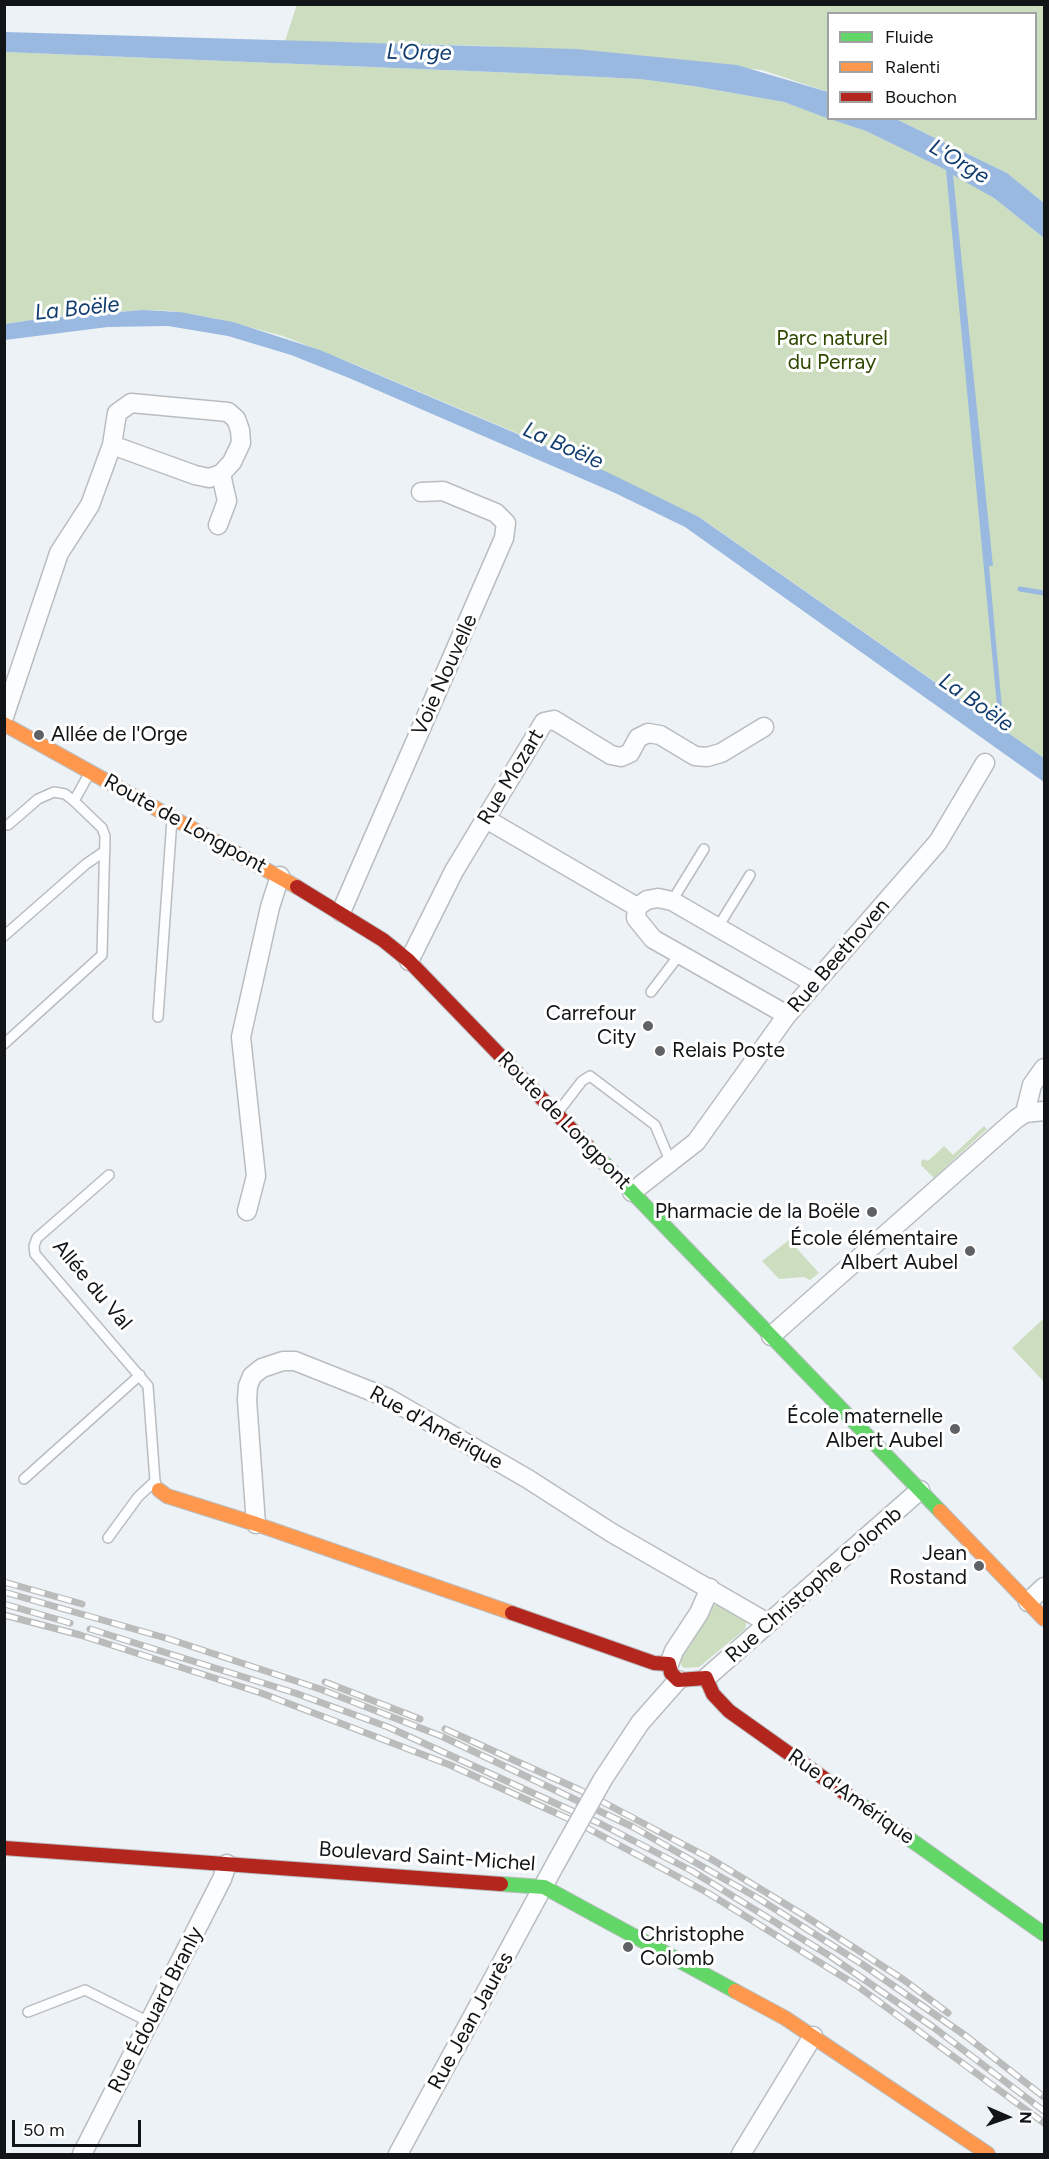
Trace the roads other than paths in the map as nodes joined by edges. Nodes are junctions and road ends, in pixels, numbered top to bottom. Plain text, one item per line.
1 (112, 445) junction
2 (221, 474) junction
3 (421, 492) dead end
4 (218, 525) dead end
5 (4, 717) edge
6 (4, 724) edge
7 (764, 727) dead end
8 (986, 763) dead end
9 (90, 772) junction
10 (74, 801) junction
11 (172, 817) junction
12 (486, 819) junction
13 (8, 825) dead end
14 (704, 849) dead end
15 (105, 851) junction
16 (750, 874) dead end
17 (280, 876) junction
18 (672, 901) junction
19 (637, 907) junction
20 (341, 912) junction
21 (718, 927) junction
22 (4, 936) edge
23 (680, 954) junction
24 (409, 961) junction
25 (814, 983) junction
26 (651, 992) dead end
27 (788, 1015) junction
28 (158, 1017) dead end
29 (4, 1044) edge
30 (1044, 1068) edge
31 (1044, 1111) edge
32 (1025, 1113) junction
33 (557, 1114) junction
34 (671, 1163) junction
35 (109, 1175) dead end
36 (632, 1192) junction
37 (247, 1211) dead end
38 (771, 1336) junction
39 (140, 1375) junction
40 (24, 1479) dead end
41 (160, 1489) junction
42 (920, 1490) junction
43 (256, 1524) junction
44 (108, 1538) dead end
45 (1044, 1587) edge
46 (710, 1588) junction
47 (1028, 1602) junction
48 (1044, 1619) edge
49 (768, 1623) junction
50 (674, 1672) junction
51 (706, 1678) junction
52 (4, 1848) edge
53 (227, 1864) junction
54 (544, 1887) junction
55 (1044, 1934) edge
56 (28, 2013) dead end
57 (149, 2022) junction
58 (813, 2036) junction
59 (82, 2154) edge
60 (398, 2154) edge
61 (741, 2154) edge
62 (988, 2154) edge

1 - 2 street
1 - 2 street
1 - 5 street
2 - 4 street
3 - 20 street, Voie Nouvelle
6 - 9 street, Route de Longpont
7 - 12 street, Rue Mozart
8 - 25 street, Rue Beethoven
9 - 10 lane
9 - 11 street, Route de Longpont
10 - 13 lane
10 - 15 lane
11 - 17 street, Route de Longpont
11 - 28 lane
12 - 19 street
12 - 24 street, Rue Mozart
14 - 18 lane
15 - 22 lane
15 - 29 lane
16 - 21 lane
17 - 20 street, Route de Longpont
17 - 37 street
18 - 19 street
18 - 21 street
19 - 23 street
20 - 24 street, Route de Longpont
21 - 25 street
23 - 26 lane
23 - 27 street
24 - 33 street, Route de Longpont
25 - 27 street, Rue Beethoven
27 - 34 street, Rue Beethoven
30 - 32 street
31 - 32 street
32 - 38 street
33 - 34 lane
33 - 36 street, Route de Longpont
34 - 36 street, Rue Beethoven
35 - 39 lane, Allée du Val
36 - 38 street, Route de Longpont
38 - 42 street, Route de Longpont
39 - 40 lane
39 - 41 lane, Allée du Val
41 - 43 street
41 - 44 lane
42 - 47 street, Route de Longpont
42 - 49 street, Rue Christophe Colomb
43 - 46 street, Rue d'Amérique
43 - 50 street
45 - 47 street
46 - 49 street, Rue d'Amérique
46 - 50 street
47 - 48 street, Route de Longpont
49 - 51 street, Rue Christophe Colomb
50 - 51 street
50 - 54 street, bridge
51 - 55 street, Rue d'Amérique
52 - 53 street, Boulevard Saint-Michel
53 - 54 street, Boulevard Saint-Michel
53 - 57 street, Rue Édouard Branly
54 - 58 street, Boulevard Saint-Michel
54 - 60 street, Rue Jean Jaurès
56 - 57 lane
57 - 59 street, Rue Édouard Branly
58 - 61 street
58 - 62 street, Boulevard Saint-Michel

